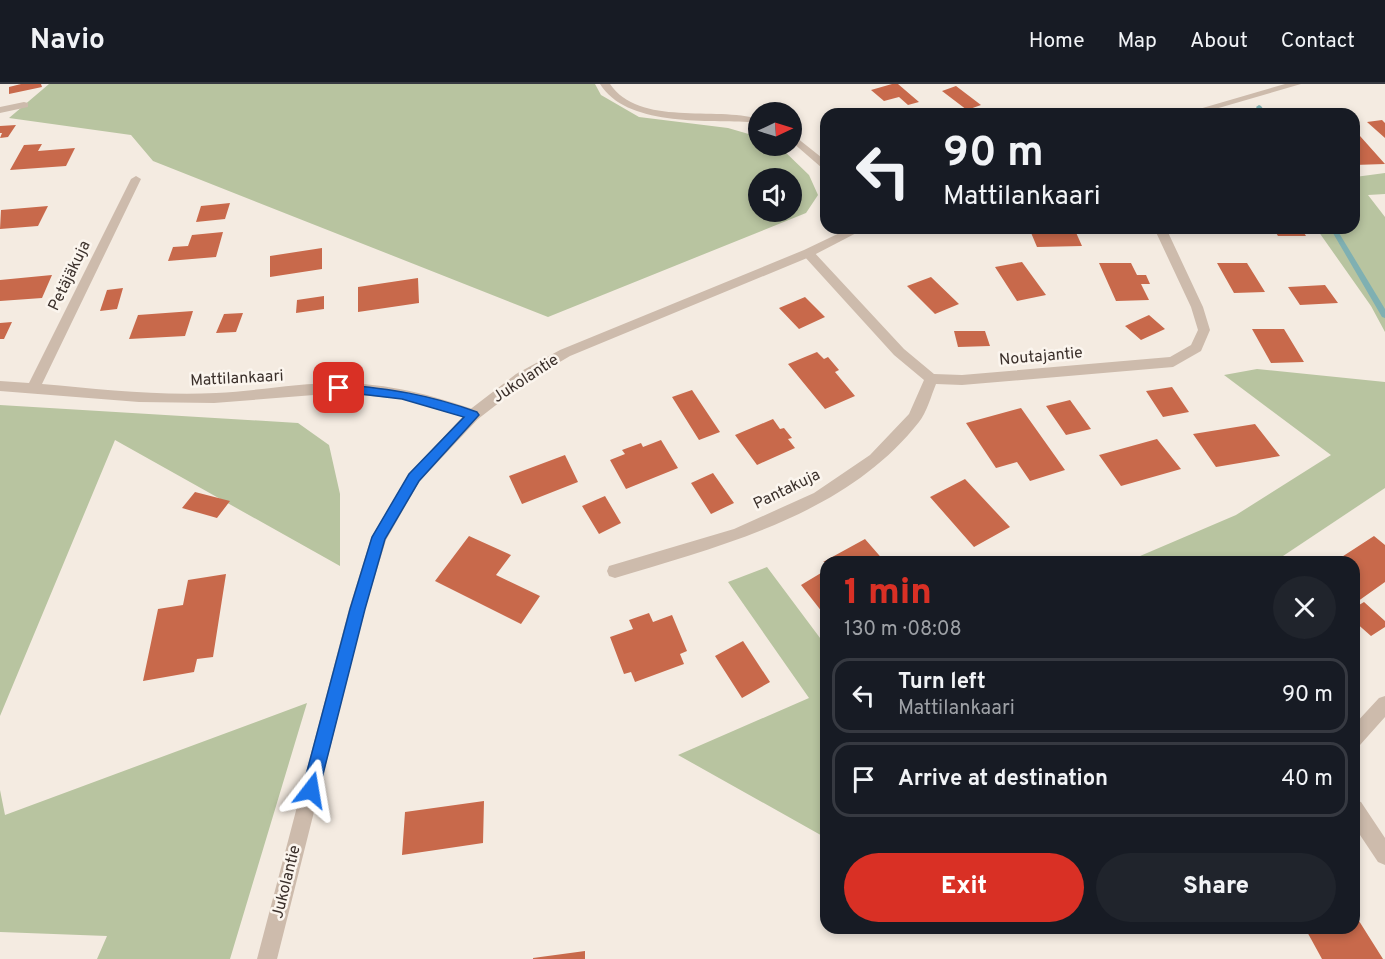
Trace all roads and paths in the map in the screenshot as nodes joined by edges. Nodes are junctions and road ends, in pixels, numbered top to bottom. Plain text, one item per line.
1 (605, 84) edge
2 (1296, 84) edge
3 (24, 105) dead end
4 (1209, 108) edge
5 (0, 110) edge
6 (748, 119) edge
7 (802, 146) edge
8 (820, 161) edge
9 (136, 179) dead end
10 (848, 234) edge
11 (1163, 234) edge
12 (808, 253) junction
13 (931, 379) junction
14 (0, 386) edge
15 (33, 388) junction
16 (473, 415) junction
17 (615, 571) dead end
18 (1385, 704) edge
19 (1360, 732) edge
20 (1360, 818) edge
21 (1385, 855) edge
22 (267, 959) edge

1 - 6 street
2 - 4 street
3 - 5 street
7 - 8 street
9 - 15 street, Petäjäkuja
10 - 12 street, Jukolantie
11 - 13 street, Noutajantie
12 - 13 street
12 - 16 street, Jukolantie
13 - 17 street, Pantakuja
14 - 15 street, Mattilankaari
15 - 16 street, Mattilankaari
16 - 22 street, Jukolantie
18 - 19 street
20 - 21 street

